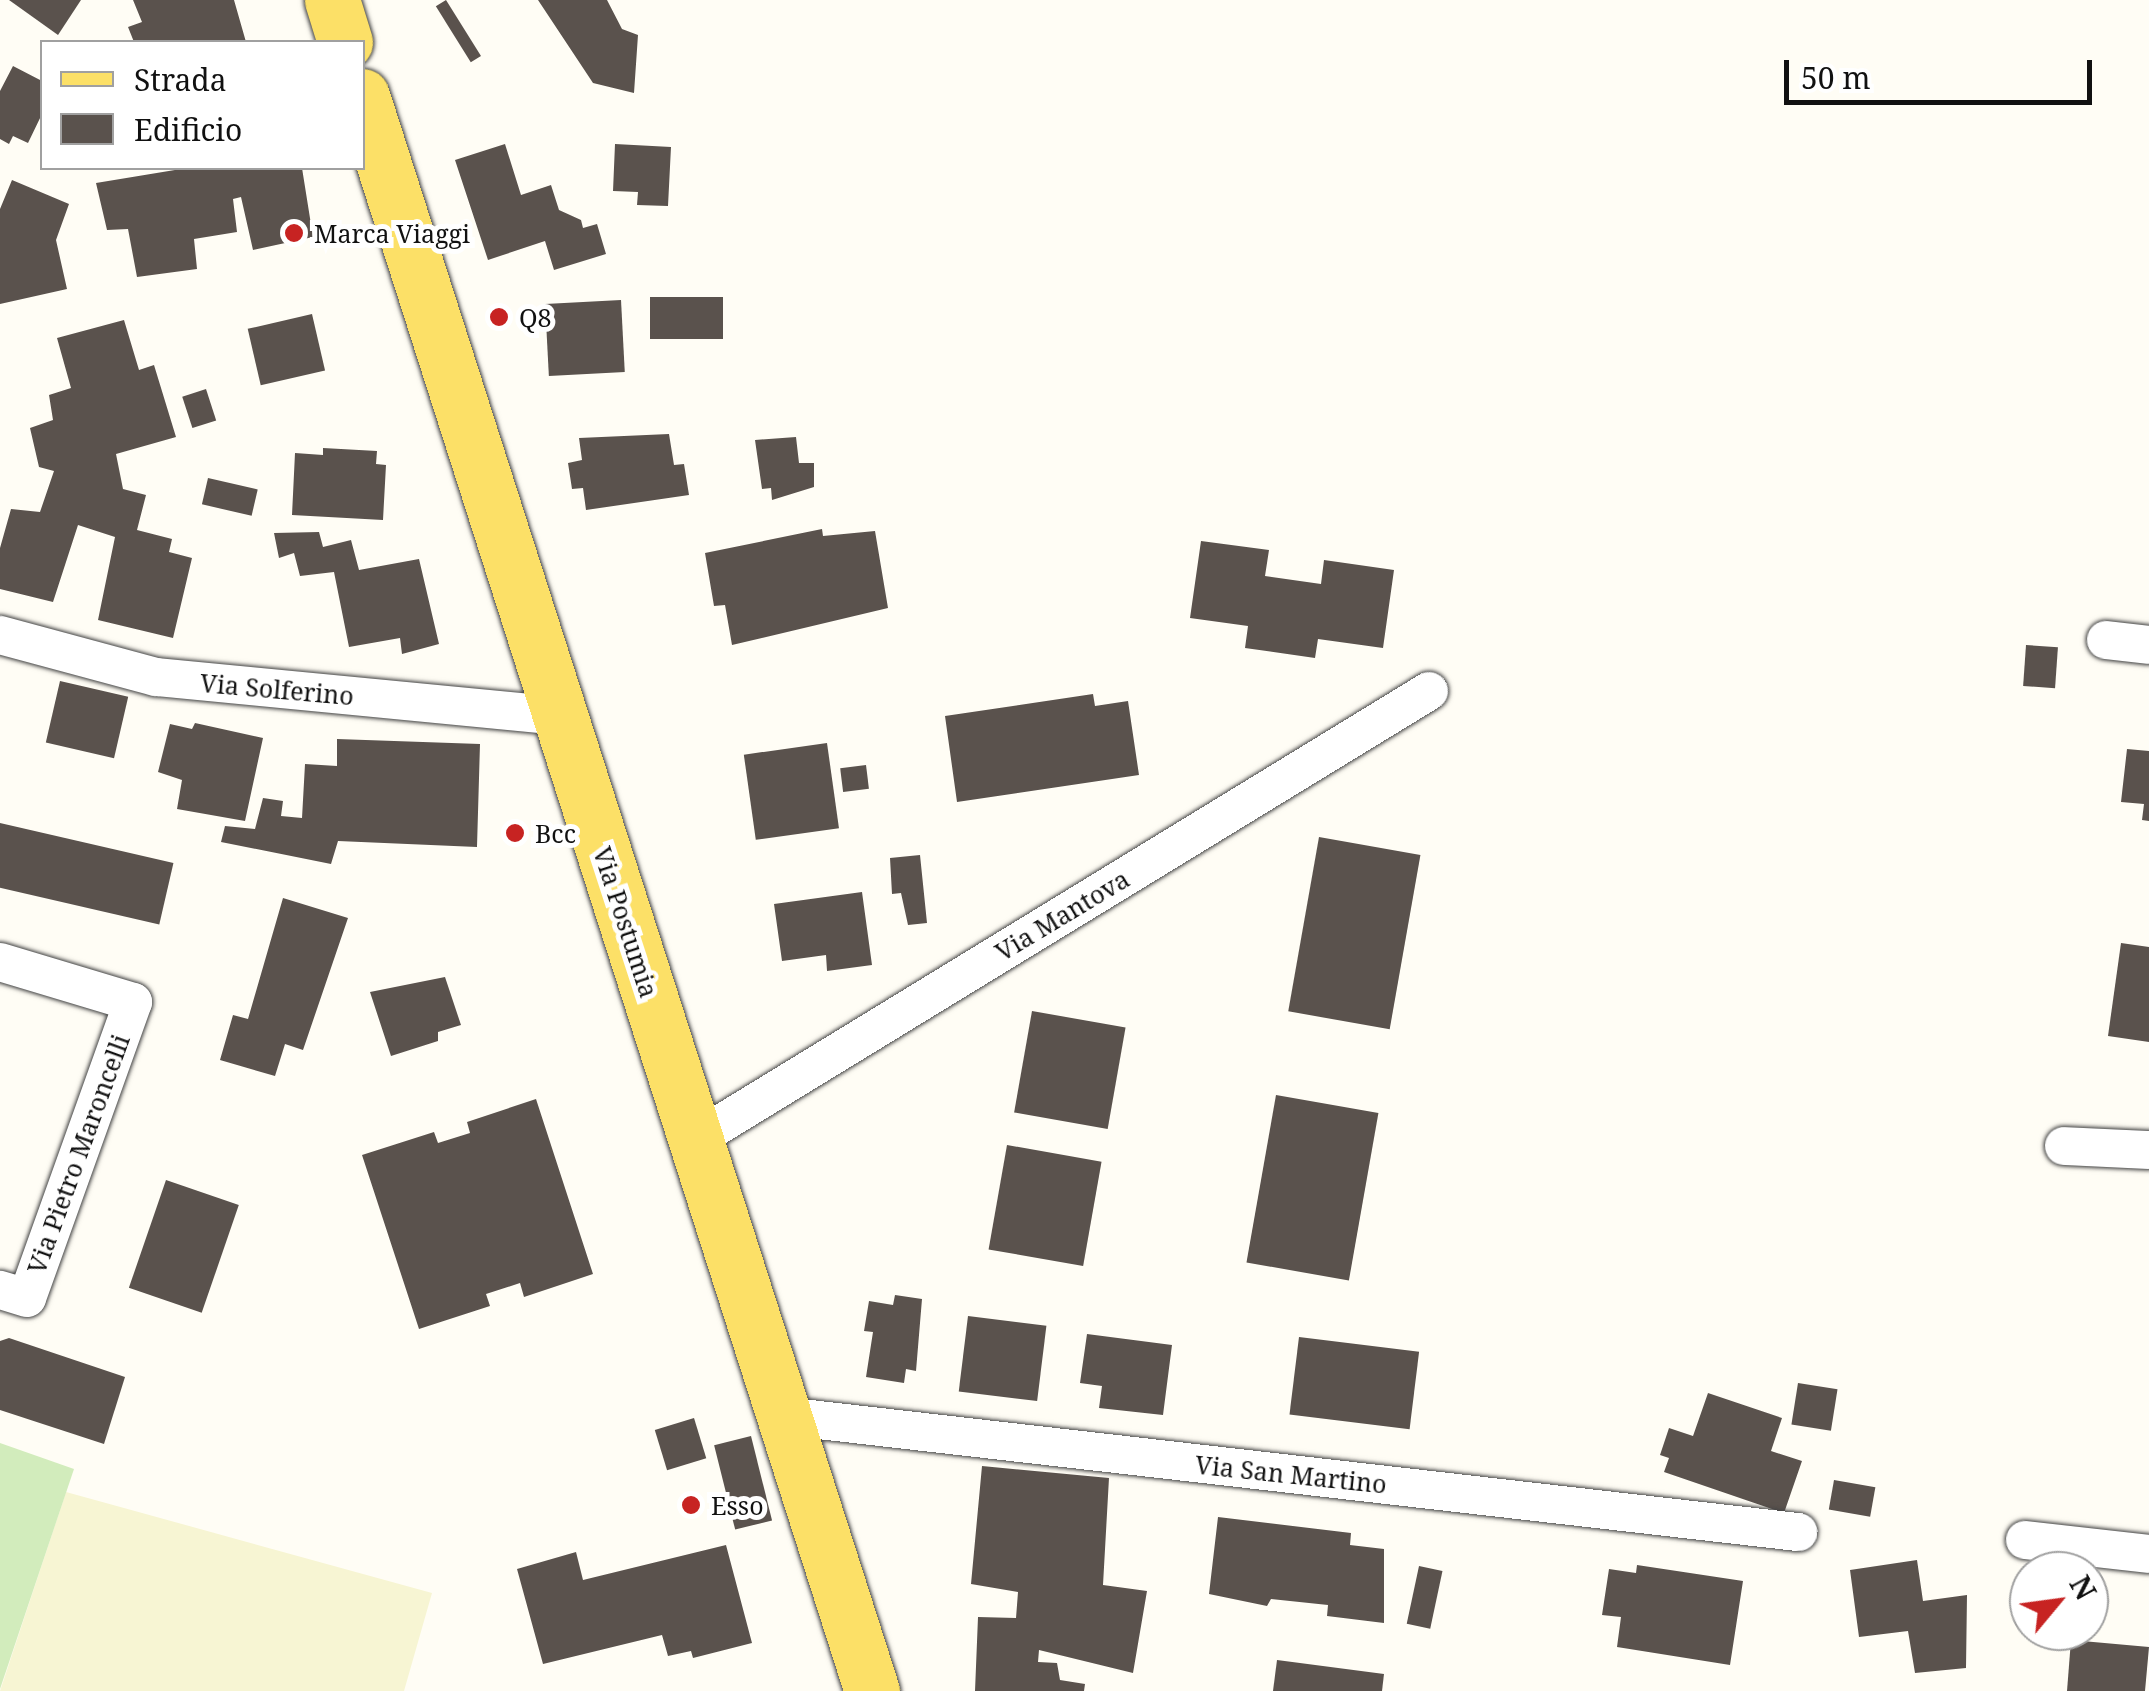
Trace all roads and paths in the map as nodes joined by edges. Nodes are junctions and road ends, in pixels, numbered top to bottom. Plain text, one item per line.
1 (332, 0) edge
2 (345, 40) edge
3 (365, 105) edge
4 (0, 635) edge
5 (2106, 640) dead end
6 (2149, 645) edge
7 (1429, 691) dead end
8 (560, 716) junction
9 (0, 962) edge
10 (696, 1139) junction
11 (2064, 1146) dead end
12 (2149, 1150) edge
13 (0, 1290) edge
14 (784, 1416) junction
15 (1798, 1532) dead end
16 (2025, 1540) dead end
17 (2149, 1554) edge
18 (872, 1691) edge

1 - 2 main road
3 - 8 main road, Via Postumia
4 - 8 street, Via Solferino
5 - 6 street
7 - 10 street, Via Mantova
8 - 10 main road, Via Postumia
9 - 13 street, Via Pietro Maroncelli
10 - 14 main road, Via Postumia
11 - 12 street
14 - 15 street, Via San Martino
14 - 18 main road, Via Postumia
16 - 17 street

